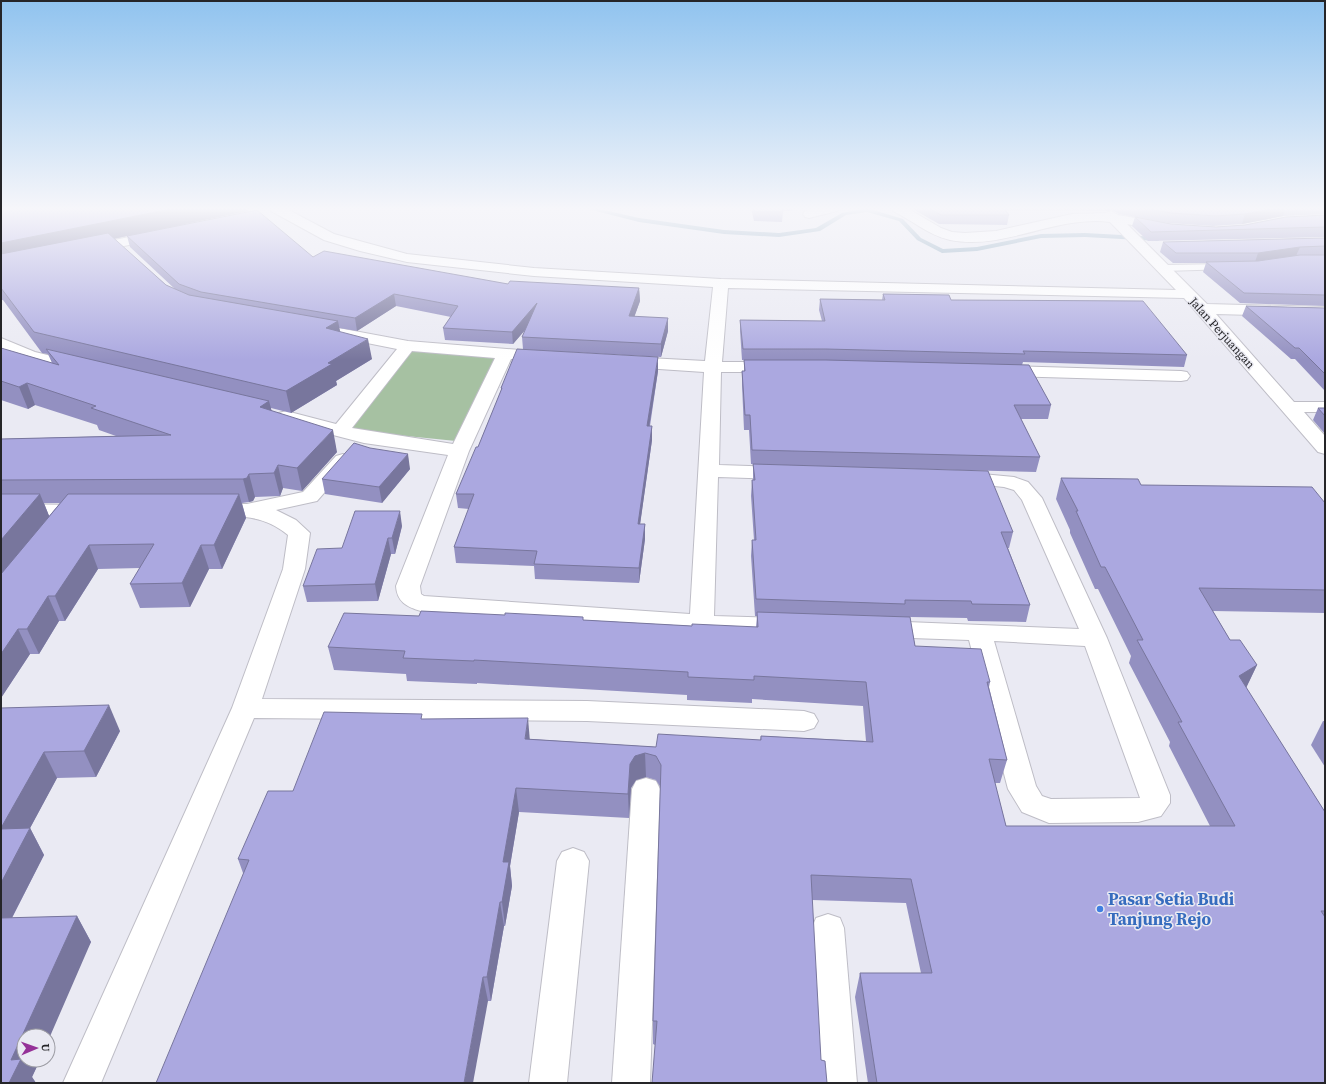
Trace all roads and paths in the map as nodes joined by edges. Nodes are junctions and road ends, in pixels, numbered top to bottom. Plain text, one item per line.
1 (412, 259) edge
2 (1156, 259) edge
3 (1240, 267) edge
4 (1163, 268) junction
5 (721, 283) junction
6 (1187, 294) junction
7 (1203, 309) junction
8 (1325, 312) edge
9 (316, 330) edge
10 (1, 343) edge
11 (408, 346) junction
12 (505, 355) junction
13 (559, 358) edge
14 (613, 361) edge
15 (714, 367) junction
16 (793, 367) edge
17 (989, 371) edge
18 (97, 372) edge
19 (1181, 376) dead end
20 (1290, 406) junction
21 (1325, 407) edge
22 (272, 414) edge
23 (340, 430) junction
24 (355, 447) edge
25 (1325, 448) edge
26 (459, 451) junction
27 (710, 471) junction
28 (802, 474) edge
29 (936, 477) edge
30 (310, 497) junction
31 (1, 510) edge
32 (109, 510) edge
33 (188, 510) edge
34 (252, 510) junction
35 (299, 533) junction
36 (702, 622) junction
37 (806, 626) edge
38 (861, 628) edge
39 (979, 632) junction
40 (1095, 638) junction
41 (245, 708) junction
42 (804, 721) dead end
43 (646, 789) dead end
44 (573, 861) dead end
45 (828, 928) dead end
46 (82, 1083) edge
47 (548, 1083) edge
48 (631, 1083) edge
49 (838, 1083) edge

1 - 5 street
2 - 4 street, Jalan Perjuangan
3 - 4 lane
4 - 6 street, Jalan Perjuangan
5 - 6 street
5 - 15 street
6 - 7 street, Jalan Perjuangan
7 - 8 street
7 - 20 street, Jalan Perjuangan
9 - 11 street
10 - 18 street
11 - 12 street
11 - 23 street
12 - 13 street
12 - 26 street
14 - 15 street
15 - 16 street
15 - 27 street
17 - 19 street
20 - 21 street
20 - 25 street, Jalan Perjuangan
22 - 23 street
23 - 26 street
24 - 30 street
26 - 36 street
27 - 28 street
27 - 36 street
29 - 40 street
30 - 34 street
30 - 35 street
31 - 32 street
33 - 34 street
34 - 35 street
35 - 41 street
36 - 37 street
38 - 39 street
39 - 40 street
39 - 40 street
41 - 42 street
41 - 46 street
43 - 48 street
44 - 47 street
45 - 49 street

